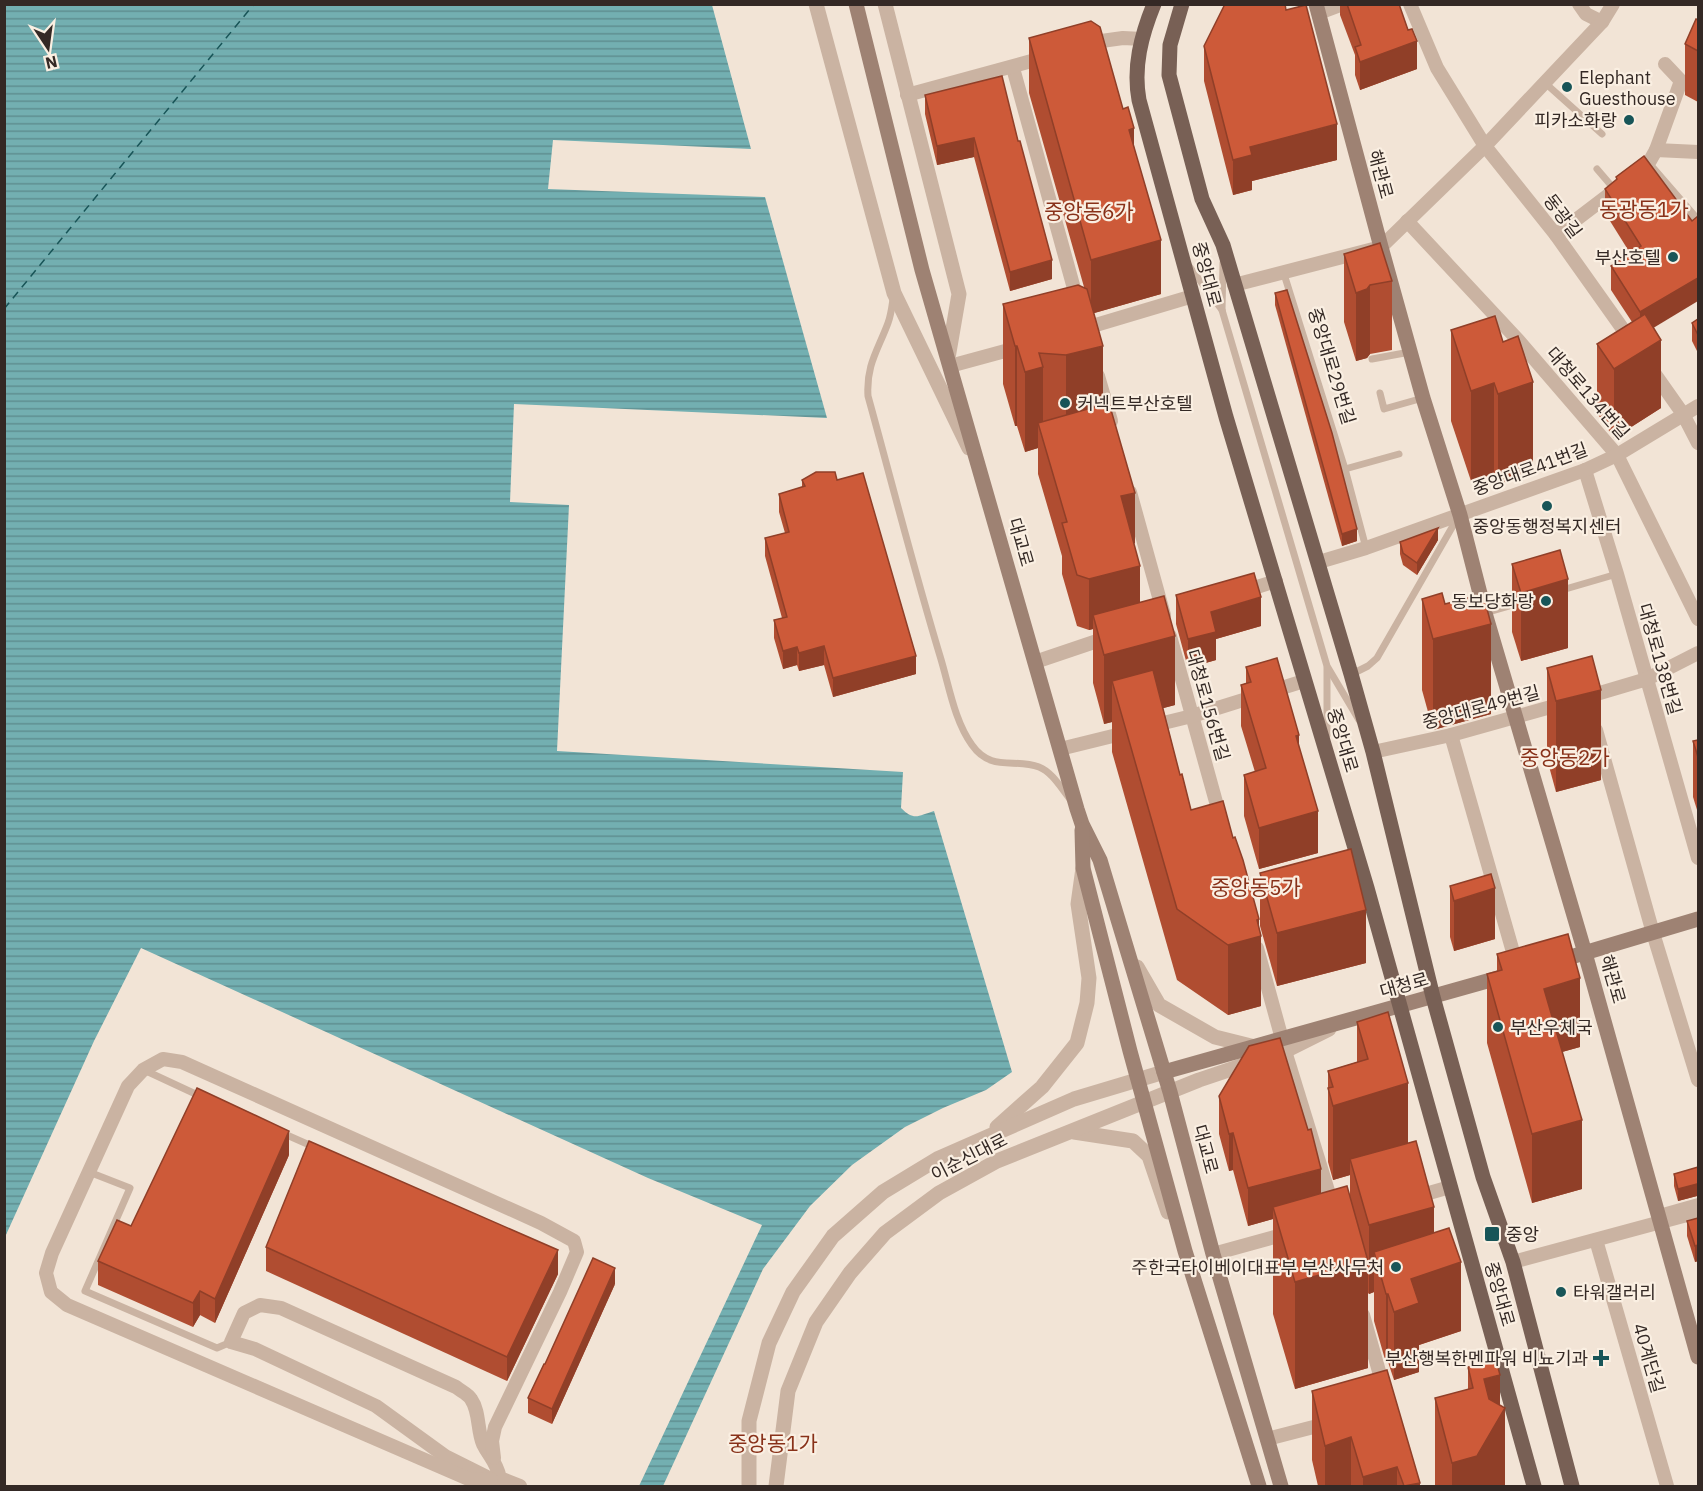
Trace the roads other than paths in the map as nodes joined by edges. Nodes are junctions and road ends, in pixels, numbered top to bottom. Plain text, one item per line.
1 (816, 4) edge
2 (856, 4) edge
3 (885, 4) edge
4 (1154, 4) edge
5 (1182, 4) edge
6 (1343, 4) edge
7 (1426, 4) edge
8 (1579, 4) edge
9 (1614, 4) edge
10 (1318, 9) edge
11 (1412, 9) edge
12 (1602, 22) junction
13 (1142, 39) junction
14 (1665, 64) dead end
15 (1013, 68) junction
16 (1544, 82) junction
17 (908, 95) junction
18 (1602, 134) dead end
19 (1485, 146) junction
20 (1656, 150) junction
21 (1698, 152) edge
22 (1597, 169) dead end
23 (1639, 172) junction
24 (1616, 190) junction
25 (1407, 221) junction
26 (1698, 223) edge
27 (1556, 235) junction
28 (1223, 245) junction
29 (1381, 248) junction
30 (1181, 255) junction
31 (1284, 274) junction
32 (1234, 285) junction
33 (894, 293) junction
34 (1193, 296) junction
35 (1222, 310) junction
36 (1087, 333) junction
37 (1063, 335) edge
38 (1029, 344) edge
39 (1410, 352) junction
40 (1093, 357) edge
41 (1372, 359) dead end
42 (949, 362) junction
43 (1380, 393) dead end
44 (1423, 398) junction
45 (1698, 406) edge
46 (1683, 414) junction
47 (1115, 436) edge
48 (1698, 443) edge
49 (1399, 454) dead end
50 (1617, 455) junction
51 (979, 467) junction
52 (1345, 469) junction
53 (1585, 470) junction
54 (1128, 482) edge
55 (1460, 515) junction
56 (1366, 548) junction
57 (1319, 562) junction
58 (1617, 574) junction
59 (1276, 581) junction
60 (1551, 593) edge
61 (1228, 596) edge
62 (1529, 600) edge
63 (1485, 613) junction
64 (1698, 619) edge
65 (1124, 632) edge
66 (1698, 654) edge
67 (1035, 662) junction
68 (1327, 666) junction
69 (1351, 674) junction
70 (1647, 680) junction
71 (1304, 681) junction
72 (1590, 708) junction
73 (1192, 716) junction
74 (1516, 717) junction
75 (1451, 735) junction
76 (1368, 736) junction
77 (1060, 749) junction
78 (1373, 752) junction
79 (1327, 753) junction
80 (1080, 817) junction
81 (1224, 829) edge
82 (1698, 858) edge
83 (1083, 868) junction
84 (1698, 919) edge
85 (1252, 931) edge
86 (1653, 933) junction
87 (1129, 952) junction
88 (1585, 952) junction
89 (1530, 969) junction
90 (1433, 997) junction
91 (1399, 1007) junction
92 (1284, 1045) junction
93 (1255, 1047) junction
94 (143, 1070) junction
95 (1164, 1072) junction
96 (1138, 1079) junction
97 (1698, 1080) edge
98 (1170, 1092) junction
99 (207, 1099) edge
100 (1144, 1103) junction
101 (271, 1128) edge
102 (1071, 1132) junction
103 (987, 1137) junction
104 (324, 1152) edge
105 (89, 1172) junction
106 (1449, 1188) junction
107 (1404, 1200) edge
108 (1698, 1203) edge
109 (1698, 1212) edge
110 (1336, 1219) edge
111 (1660, 1219) junction
112 (1304, 1228) edge
113 (1180, 1234) junction
114 (1596, 1240) junction
115 (1213, 1254) junction
116 (1513, 1262) junction
117 (1366, 1303) dead end
118 (231, 1342) junction
119 (1698, 1357) edge
120 (1387, 1401) edge
121 (1345, 1419) edge
122 (1267, 1438) junction
123 (749, 1450) junction
124 (494, 1458) junction
125 (496, 1479) junction
126 (520, 1486) edge
127 (739, 1486) edge
128 (749, 1486) edge
129 (776, 1486) edge
130 (1259, 1486) edge
131 (1281, 1486) edge
132 (1534, 1486) edge
133 (1572, 1486) edge
134 (1667, 1486) edge

1 - 33 street
2 - 42 main road, 대교로
3 - 17 street
4 - 13 main road, 중앙대로
5 - 28 main road, 중앙대로
6 - 10 street
7 - 11 street
8 - 12 street
9 - 12 street
10 - 29 main road, 해관로
11 - 19 street, 동광길
12 - 16 street
13 - 15 street
13 - 30 main road, 중앙대로
14 - 20 street
15 - 17 street
15 - 36 street
16 - 18 lane
16 - 19 street
17 - 42 street
19 - 25 street
19 - 27 street, 동광길
20 - 21 street
20 - 23 street
22 - 24 lane
23 - 24 street
23 - 26 street
24 - 27 street
25 - 29 street
25 - 50 street, 대청로134번길
27 - 46 street, 동광길
28 - 32 main road, 중앙대로
28 - 35 lane
29 - 31 street
29 - 39 main road, 해관로
30 - 34 main road, 중앙대로
30 - 35 lane
31 - 32 street
31 - 52 lane, 중앙대로29번길
32 - 57 main road, 중앙대로
33 - 51 street
33 - 80 lane
34 - 36 street
34 - 59 main road, 중앙대로
35 - 68 lane
36 - 37 street
38 - 42 street
39 - 41 lane
39 - 44 main road, 해관로
40 - 47 street
42 - 51 main road, 대교로
43 - 44 lane
44 - 55 main road, 해관로
45 - 46 street, 중앙대로41번길
46 - 48 street, 동광길
46 - 50 street, 중앙대로41번길
49 - 52 lane
50 - 53 street, 중앙대로41번길
50 - 64 street, 대청로134번길
51 - 67 main road, 대교로
52 - 56 lane
53 - 55 street, 중앙대로41번길
53 - 58 street, 대청로138번길
54 - 73 street, 대청로156번길
55 - 56 street, 중앙대로41번길
55 - 63 main road, 해관로
55 - 69 lane
56 - 57 street, 중앙대로41번길
57 - 69 main road, 중앙대로
58 - 60 lane
58 - 70 street, 대청로138번길
59 - 61 street
59 - 71 main road, 중앙대로
62 - 63 lane
63 - 74 main road, 해관로
65 - 67 street
66 - 70 street, 중앙대로49번길
67 - 77 main road, 대교로
68 - 76 lane
68 - 79 lane
69 - 76 main road, 중앙대로
70 - 72 street, 중앙대로49번길
70 - 82 street, 대청로138번길
71 - 73 street
71 - 79 main road, 중앙대로
72 - 74 street, 중앙대로49번길
72 - 86 street
73 - 77 street
73 - 81 street, 대청로156번길
74 - 75 street, 중앙대로49번길
74 - 88 main road, 해관로
75 - 78 street, 중앙대로49번길
75 - 89 street
76 - 78 main road, 중앙대로
77 - 80 main road, 대교로
78 - 90 main road, 중앙대로
79 - 91 main road, 중앙대로
80 - 83 main road, 대교로
80 - 87 main road, 대교로
83 - 96 main road, 대교로
83 - 103 street
84 - 86 main road, 대청로
85 - 92 street
86 - 88 main road, 대청로
86 - 97 street
87 - 93 street
87 - 95 main road, 대교로
88 - 89 main road, 대청로
88 - 111 main road, 해관로
89 - 90 main road, 대청로
90 - 91 main road, 대청로
90 - 116 main road, 중앙대로
91 - 92 main road, 대청로
91 - 106 main road, 중앙대로
92 - 93 main road, 대청로
92 - 98 street, 이순신대로
92 - 110 street
93 - 95 main road, 대청로
94 - 99 lane
94 - 105 street
94 - 124 street
95 - 96 street, 이순신대로
95 - 98 main road, 대교로
96 - 100 main road, 대교로
96 - 103 street, 이순신대로
98 - 100 street, 이순신대로
98 - 115 main road, 대교로
100 - 102 street, 이순신대로
100 - 113 main road, 대교로
101 - 104 lane
102 - 113 street
102 - 129 street, 이순신대로
103 - 123 street, 이순신대로
105 - 118 lane
105 - 125 street
106 - 107 street
106 - 132 main road, 중앙대로
108 - 111 street
109 - 111 street
111 - 114 street
111 - 119 main road, 해관로
112 - 115 street
113 - 130 main road, 대교로
114 - 116 street
114 - 134 street, 40계단길
115 - 122 main road, 대교로
116 - 133 main road, 중앙대로
117 - 120 street
118 - 124 street
118 - 125 street
121 - 122 street
122 - 131 main road, 대교로
123 - 127 street
123 - 128 street, 이순신대로
124 - 125 street
125 - 126 street

